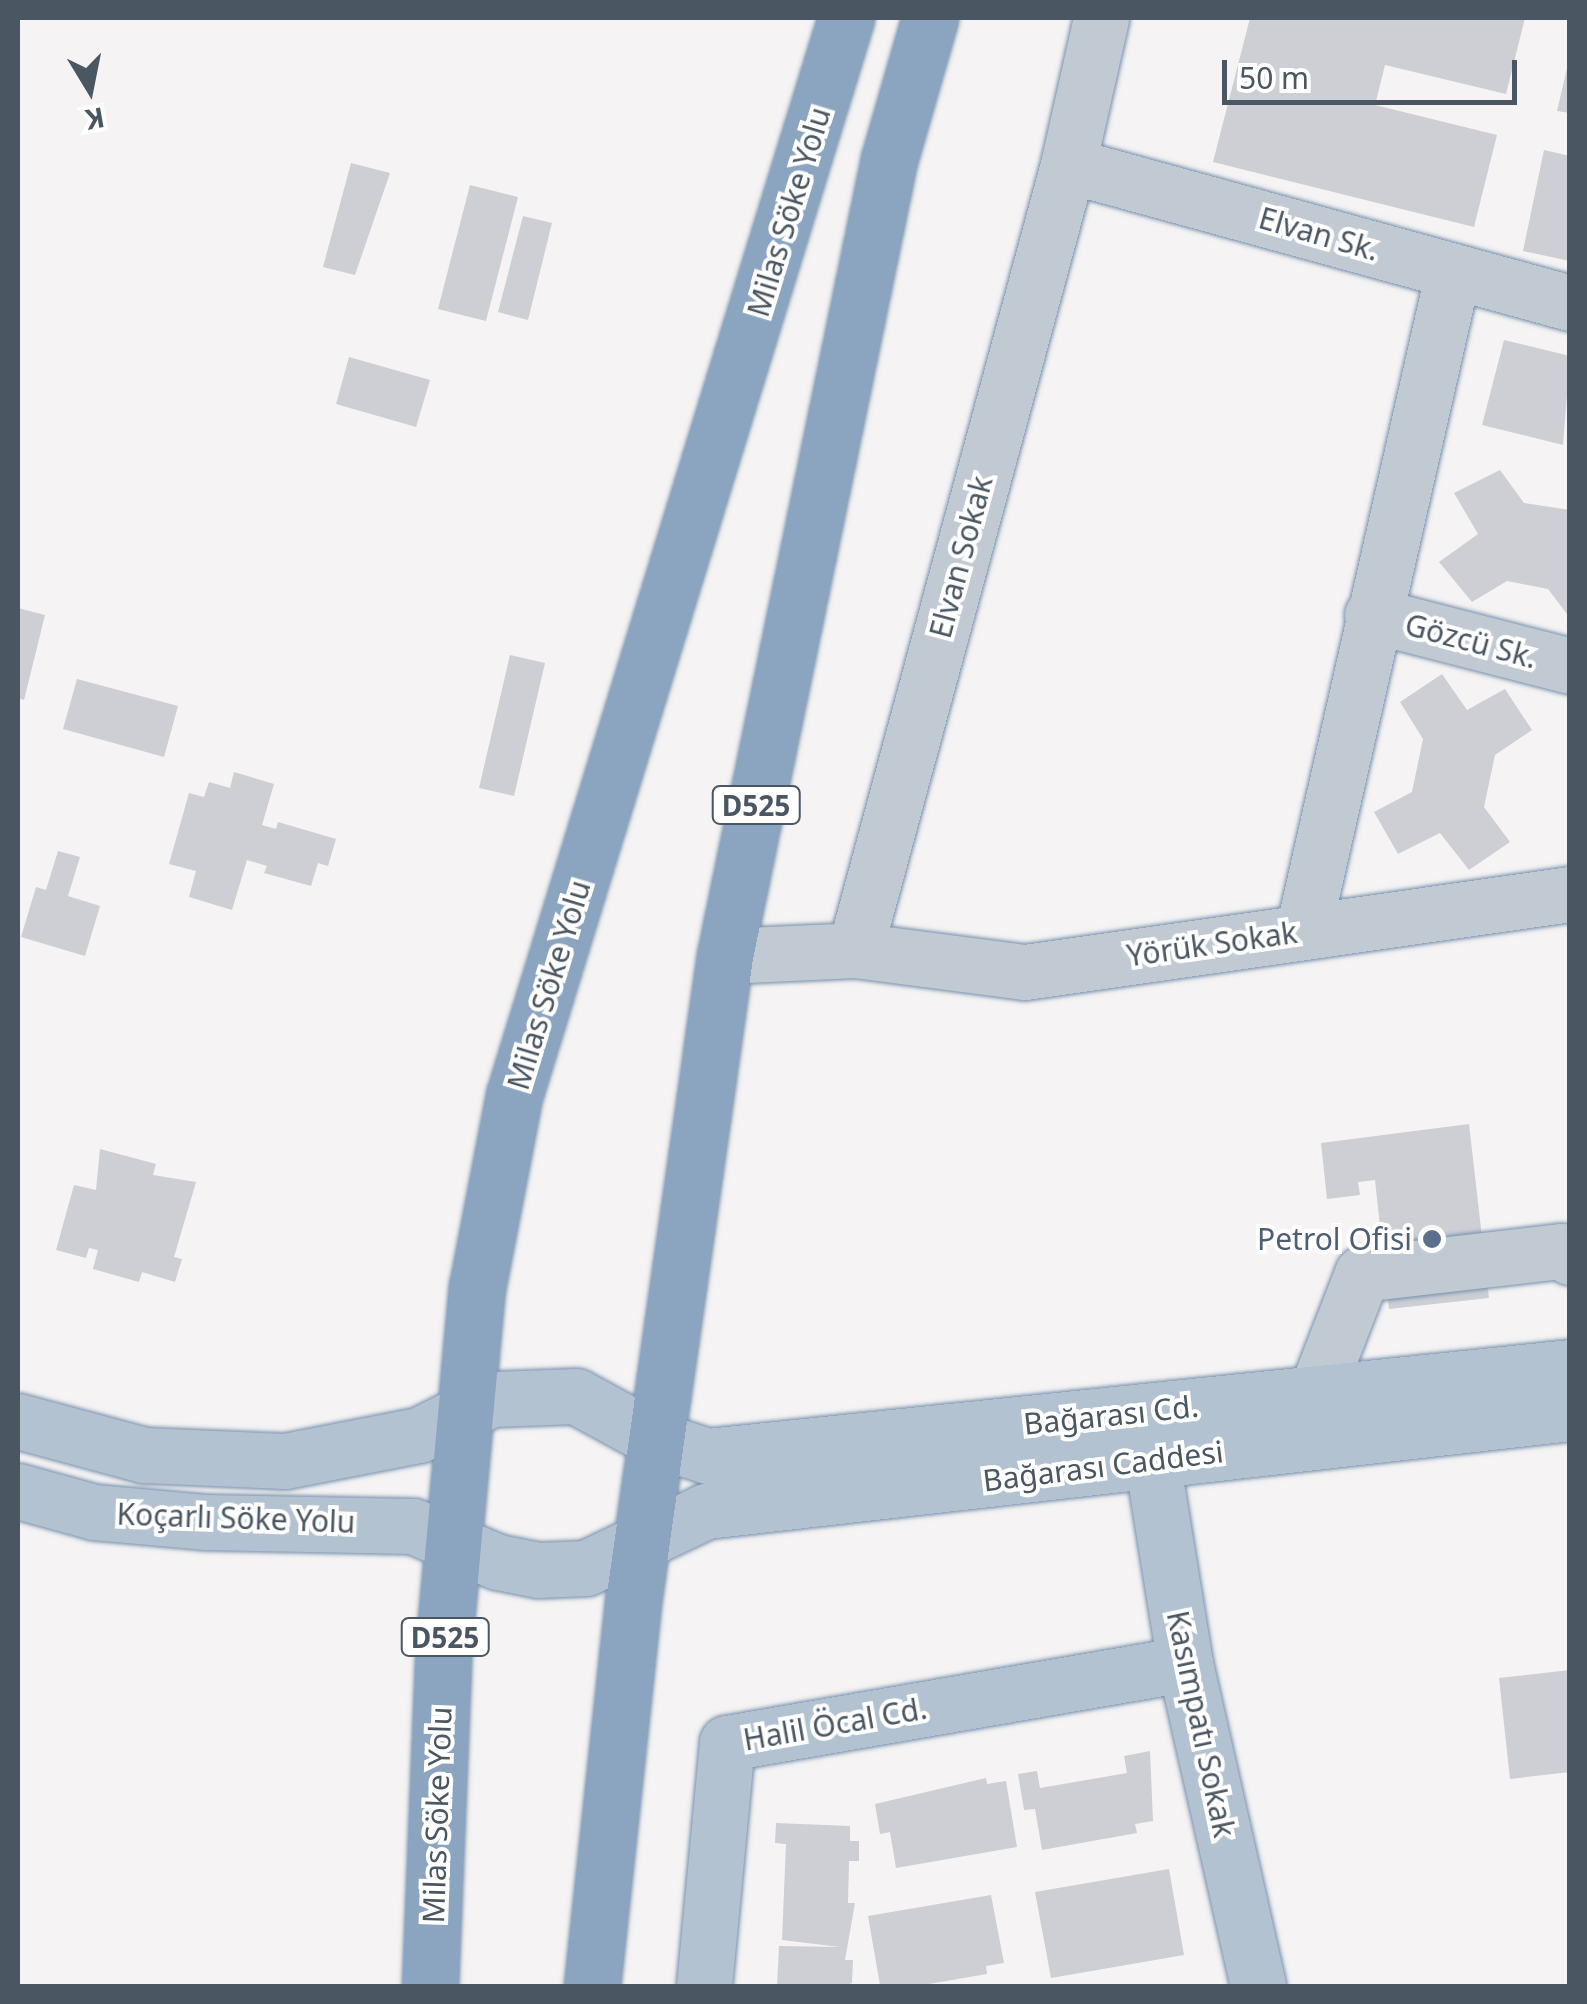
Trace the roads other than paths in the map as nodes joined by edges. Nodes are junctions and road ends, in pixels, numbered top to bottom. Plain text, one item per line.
1 (846, 18) edge
2 (930, 18) edge
3 (1101, 18) edge
4 (1068, 164) junction
5 (1453, 272) junction
6 (1570, 303) edge
7 (1372, 615) junction
8 (1570, 666) edge
9 (1570, 894) edge
10 (1303, 930) junction
11 (855, 950) junction
12 (725, 956) junction
13 (1570, 1257) edge
14 (1570, 1367) edge
15 (1314, 1395) junction
16 (466, 1406) junction
17 (1570, 1413) edge
18 (18, 1421) edge
19 (655, 1439) junction
20 (1152, 1460) junction
21 (18, 1491) edge
22 (642, 1538) junction
23 (453, 1545) junction
24 (1185, 1664) junction
25 (430, 1986) edge
26 (592, 1986) edge
27 (704, 1986) edge
28 (1258, 1986) edge

1 - 16 highway, Milas Söke Yolu / D525
2 - 12 highway, D525
3 - 4 street, Elvan Sokak
4 - 5 street, Elvan Sk.
4 - 11 street, Elvan Sokak
5 - 6 street, Elvan Sk.
5 - 7 street
7 - 8 street, Gözcü Sk.
7 - 10 street
9 - 10 street, Yörük Sokak
10 - 11 street, Yörük Sokak
11 - 12 street, Yörük Sokak
12 - 19 highway, D525
13 - 15 street
14 - 15 main road, Bağarası Cd.
15 - 19 main road, Bağarası Cd.
16 - 18 main road, Koçarlı Söke Yolu
16 - 19 main road
16 - 23 highway, Milas Söke Yolu / D525
17 - 20 main road, Bağarası Caddesi
19 - 22 highway, D525
20 - 22 main road, Bağarası Caddesi
20 - 24 main road, Kasımpatı Sokak
21 - 23 main road, Koçarlı Söke Yolu
22 - 23 main road
22 - 26 highway, D525
23 - 25 highway, Milas Söke Yolu / D525
24 - 27 main road, Halil Öcal Cd.
24 - 28 main road, Kasımpatı Sokak

